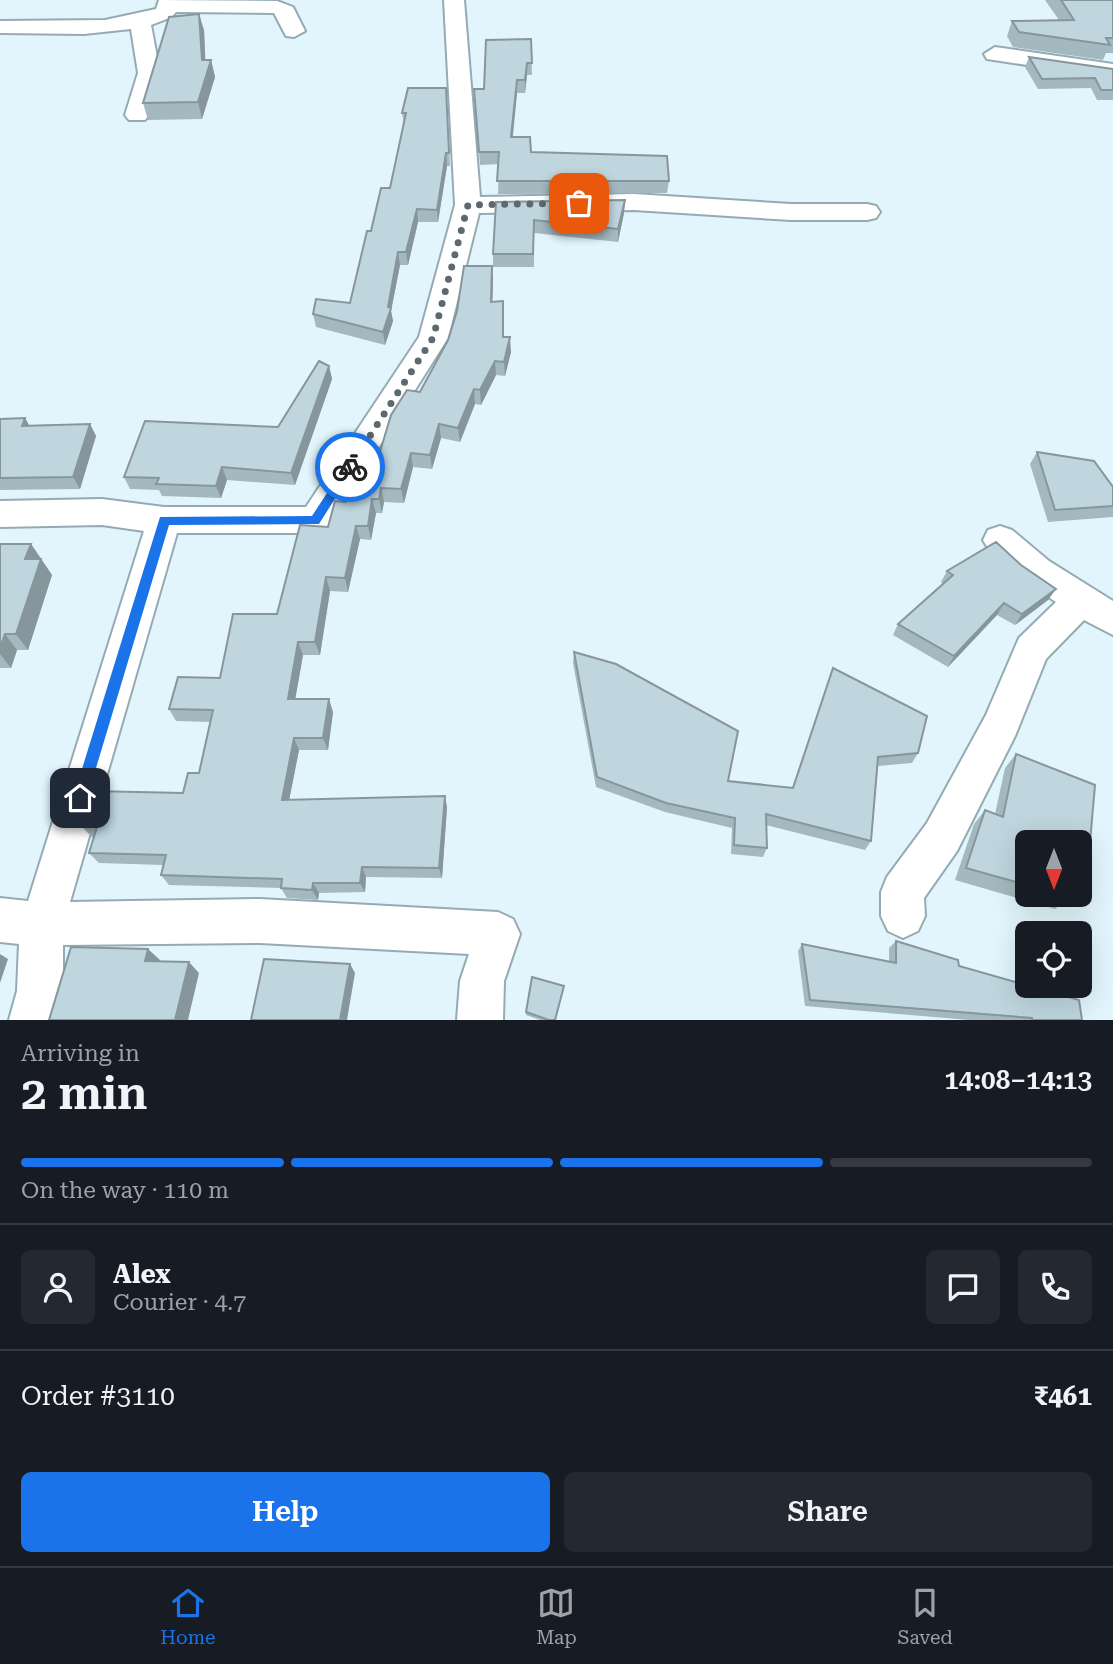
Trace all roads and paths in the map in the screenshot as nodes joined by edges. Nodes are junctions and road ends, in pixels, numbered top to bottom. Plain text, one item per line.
1 (454, 0) edge
2 (169, 3) edge
3 (140, 21) junction
4 (0, 27) edge
5 (294, 31) dead end
6 (995, 54) dead end
7 (1113, 71) edge
8 (137, 115) dead end
9 (468, 205) junction
10 (867, 212) dead end
11 (0, 514) edge
12 (164, 520) junction
13 (1000, 540) dead end
14 (1097, 610) edge
15 (903, 916) dead end
16 (21, 922) edge
17 (32, 1020) edge
18 (480, 1020) edge

1 - 9 street
2 - 3 street
2 - 5 street
3 - 4 street
3 - 8 street
6 - 7 street
9 - 10 street
9 - 12 street
11 - 12 street
12 - 16 street
13 - 14 street
14 - 15 street
16 - 17 street
16 - 18 street

